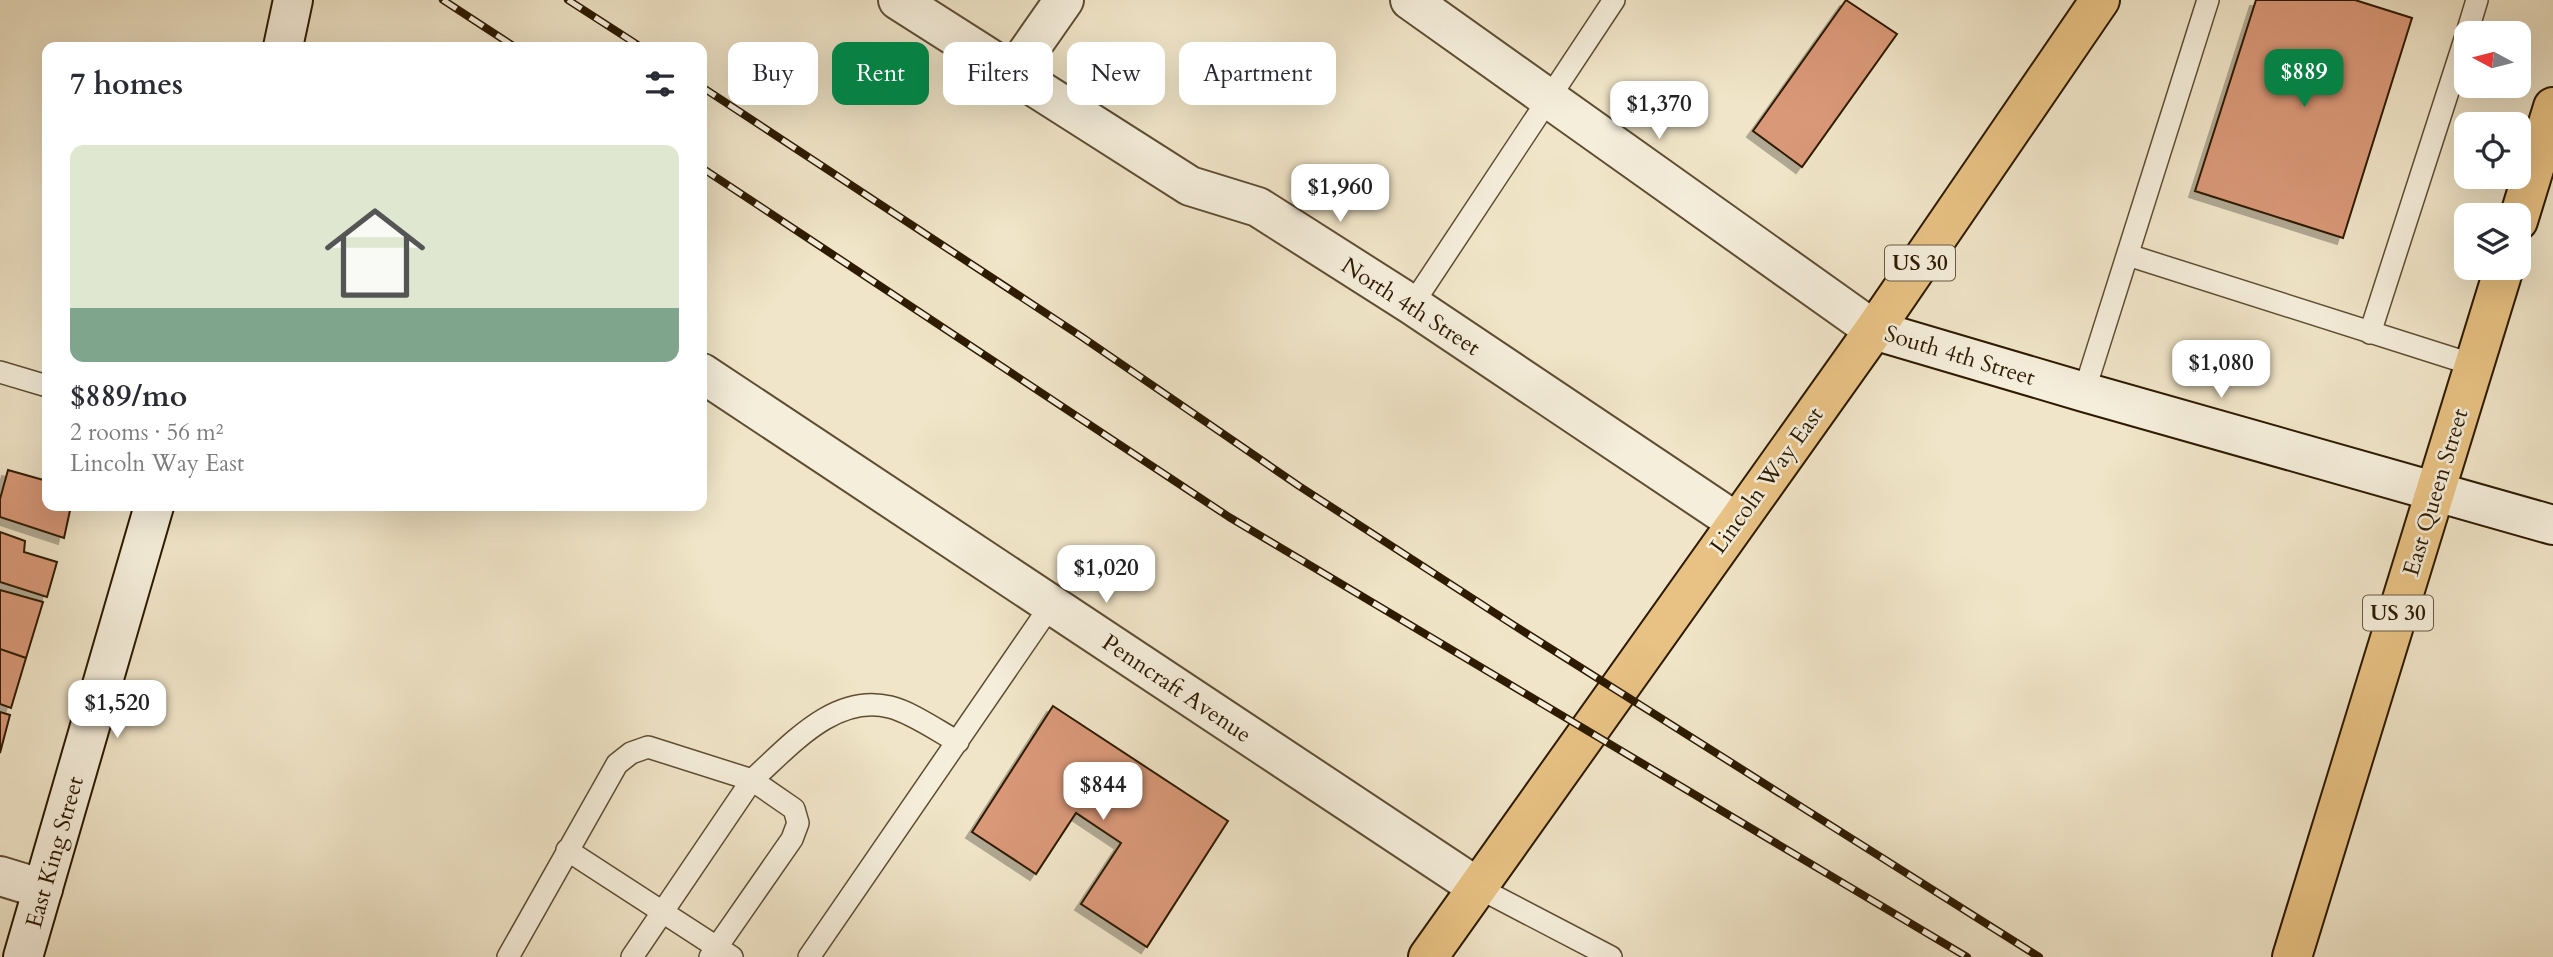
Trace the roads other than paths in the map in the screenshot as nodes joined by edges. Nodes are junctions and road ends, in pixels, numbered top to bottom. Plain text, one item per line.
1 (293, 0) edge
2 (898, 0) edge
3 (1064, 0) edge
4 (1410, 0) edge
5 (1615, 0) edge
6 (2100, 0) edge
7 (2208, 0) edge
8 (2477, 0) edge
9 (2470, 21) edge
10 (284, 42) edge
11 (964, 42) edge
12 (1035, 42) edge
13 (2454, 71) edge
14 (1053, 99) edge
15 (1549, 100) junction
16 (2553, 107) edge
17 (2524, 203) edge
18 (2128, 255) junction
19 (2500, 280) edge
20 (1412, 305) junction
21 (1874, 330) junction
22 (2370, 333) junction
23 (2474, 365) junction
24 (0, 372) edge
25 (707, 376) edge
26 (42, 385) edge
27 (2084, 392) junction
28 (2435, 493) junction
29 (153, 511) edge
30 (1736, 522) junction
31 (2553, 525) edge
32 (1051, 605) junction
33 (958, 742) junction
34 (752, 780) junction
35 (567, 850) junction
36 (0, 876) edge
37 (1477, 887) junction
38 (43, 889) junction
39 (662, 911) junction
40 (719, 954) edge
41 (23, 957) edge
42 (508, 957) edge
43 (632, 957) edge
44 (809, 957) edge
45 (1428, 957) edge
46 (1611, 957) edge
47 (2292, 957) edge

1 - 10 street
2 - 11 street, North 4th Street
3 - 12 street
4 - 15 street, South 4th Street
5 - 15 lane
6 - 21 highway, Lincoln Way East / US 30
7 - 18 lane
8 - 9 lane
13 - 22 lane
14 - 20 street, North 4th Street
15 - 20 lane
15 - 21 street, South 4th Street
16 - 17 highway
18 - 22 lane
18 - 27 lane
19 - 23 highway, East Queen Street / US 30
20 - 30 street, North 4th Street
21 - 27 street, South 4th Street
21 - 30 highway, Lincoln Way East / US 30
22 - 23 lane
23 - 28 highway, East Queen Street / US 30
24 - 26 lane
25 - 32 street, Penncraft Avenue
27 - 28 street, South 4th Street
28 - 31 street, South 4th Street
28 - 47 highway, East Queen Street / US 30
29 - 38 street, East King Street
30 - 37 highway, Lincoln Way East / US 30
32 - 33 lane
32 - 37 street, Penncraft Avenue
33 - 34 lane
33 - 44 lane
34 - 35 lane
34 - 39 lane
34 - 40 lane
35 - 39 lane
35 - 42 lane
36 - 38 street
37 - 45 highway, Lincoln Way East / US 30
37 - 46 lane
38 - 41 street, East King Street
39 - 40 lane
39 - 43 lane

